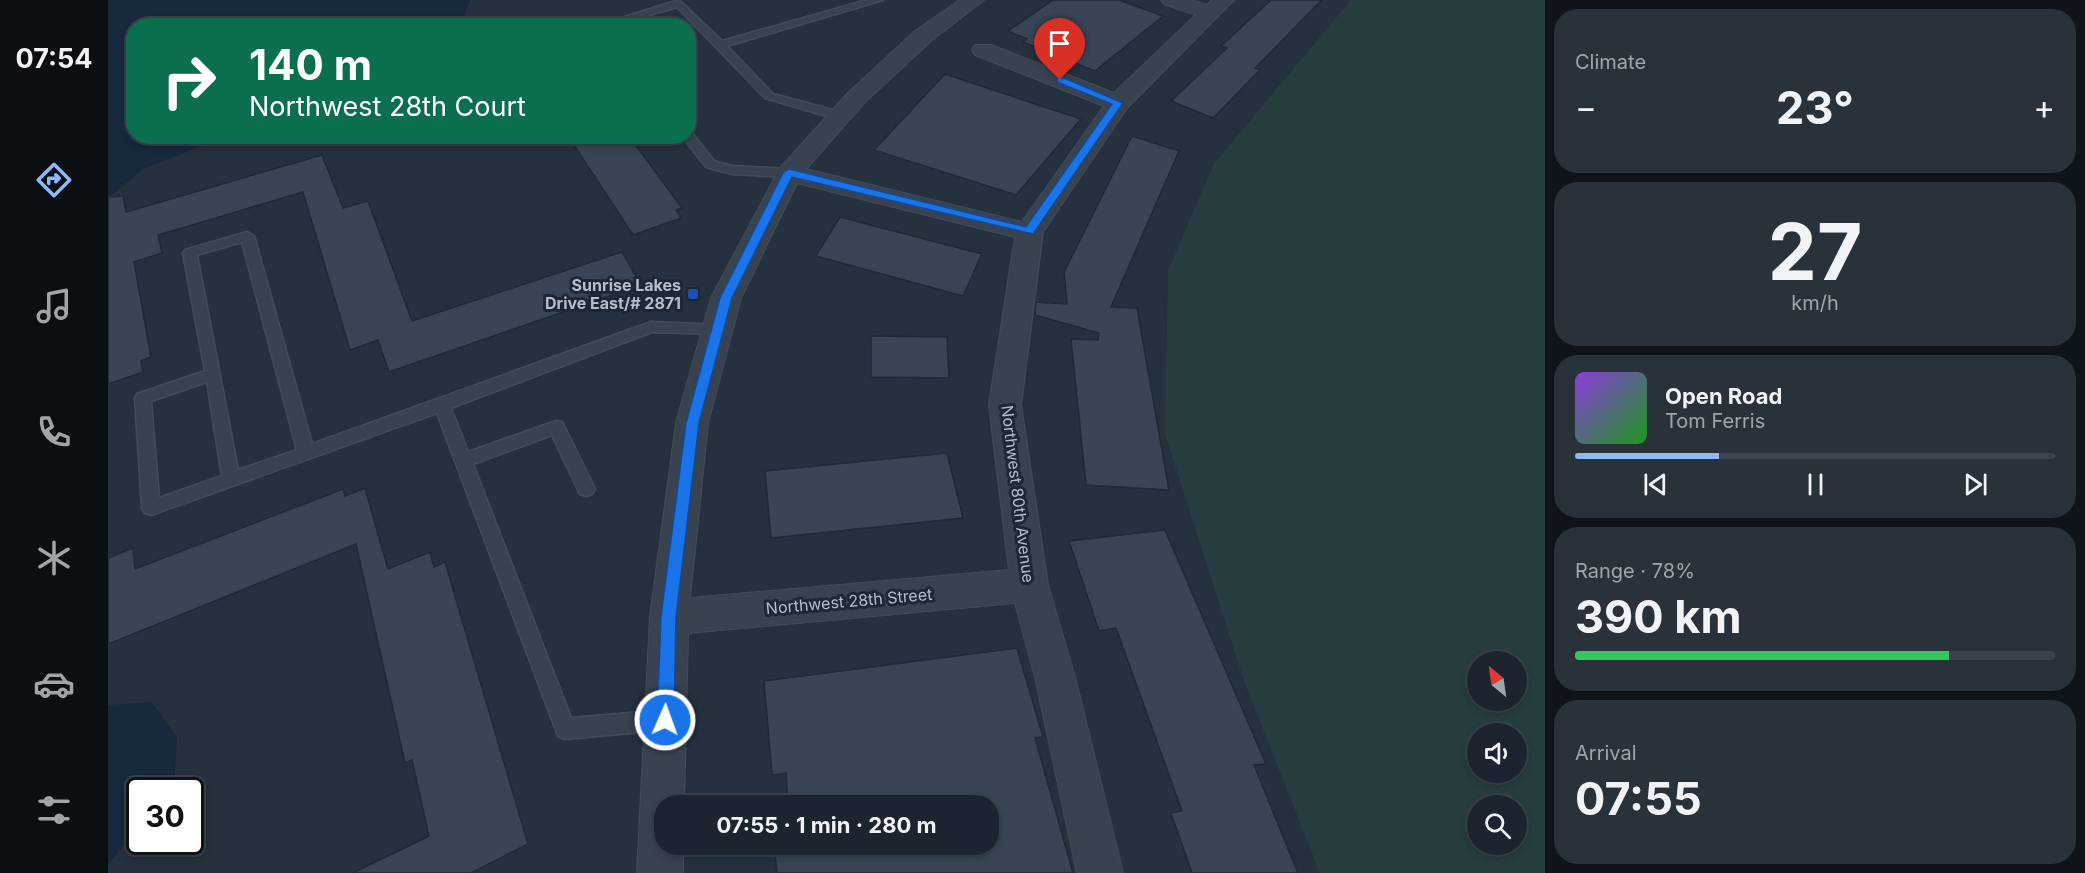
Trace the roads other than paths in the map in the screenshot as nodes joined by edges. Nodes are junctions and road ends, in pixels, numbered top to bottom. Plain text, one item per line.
1 (878, 0) edge
2 (973, 0) edge
3 (1171, 0) edge
4 (677, 2) edge
5 (1217, 7) edge
6 (618, 18) edge
7 (693, 18) edge
8 (696, 21) edge
9 (719, 45) junction
10 (983, 50) dead end
11 (1118, 103) junction
12 (840, 116) junction
13 (694, 144) edge
14 (789, 173) junction
15 (1029, 232) junction
16 (717, 329) junction
17 (213, 374) junction
18 (442, 405) junction
19 (306, 453) junction
20 (463, 461) junction
21 (231, 480) junction
22 (586, 489) dead end
23 (1029, 585) junction
24 (669, 617) junction
25 (665, 720) junction
26 (660, 873) edge
27 (1100, 873) edge

1 - 9 lane
2 - 12 street
3 - 5 street
4 - 6 lane
4 - 7 lane
5 - 11 street, Northwest 80th Avenue
8 - 9 lane
9 - 12 lane
10 - 11 street
11 - 15 street, Northwest 80th Avenue
12 - 14 street
13 - 14 lane
14 - 15 street
14 - 16 street
15 - 23 street, Northwest 80th Avenue
16 - 18 lane
16 - 24 street
17 - 19 lane
17 - 21 lane
17 - 21 lane
18 - 19 lane
18 - 20 lane
19 - 21 lane
20 - 22 lane
20 - 25 lane
23 - 24 street, Northwest 28th Street
23 - 27 street, Northwest 80th Avenue
24 - 25 street
25 - 26 street

